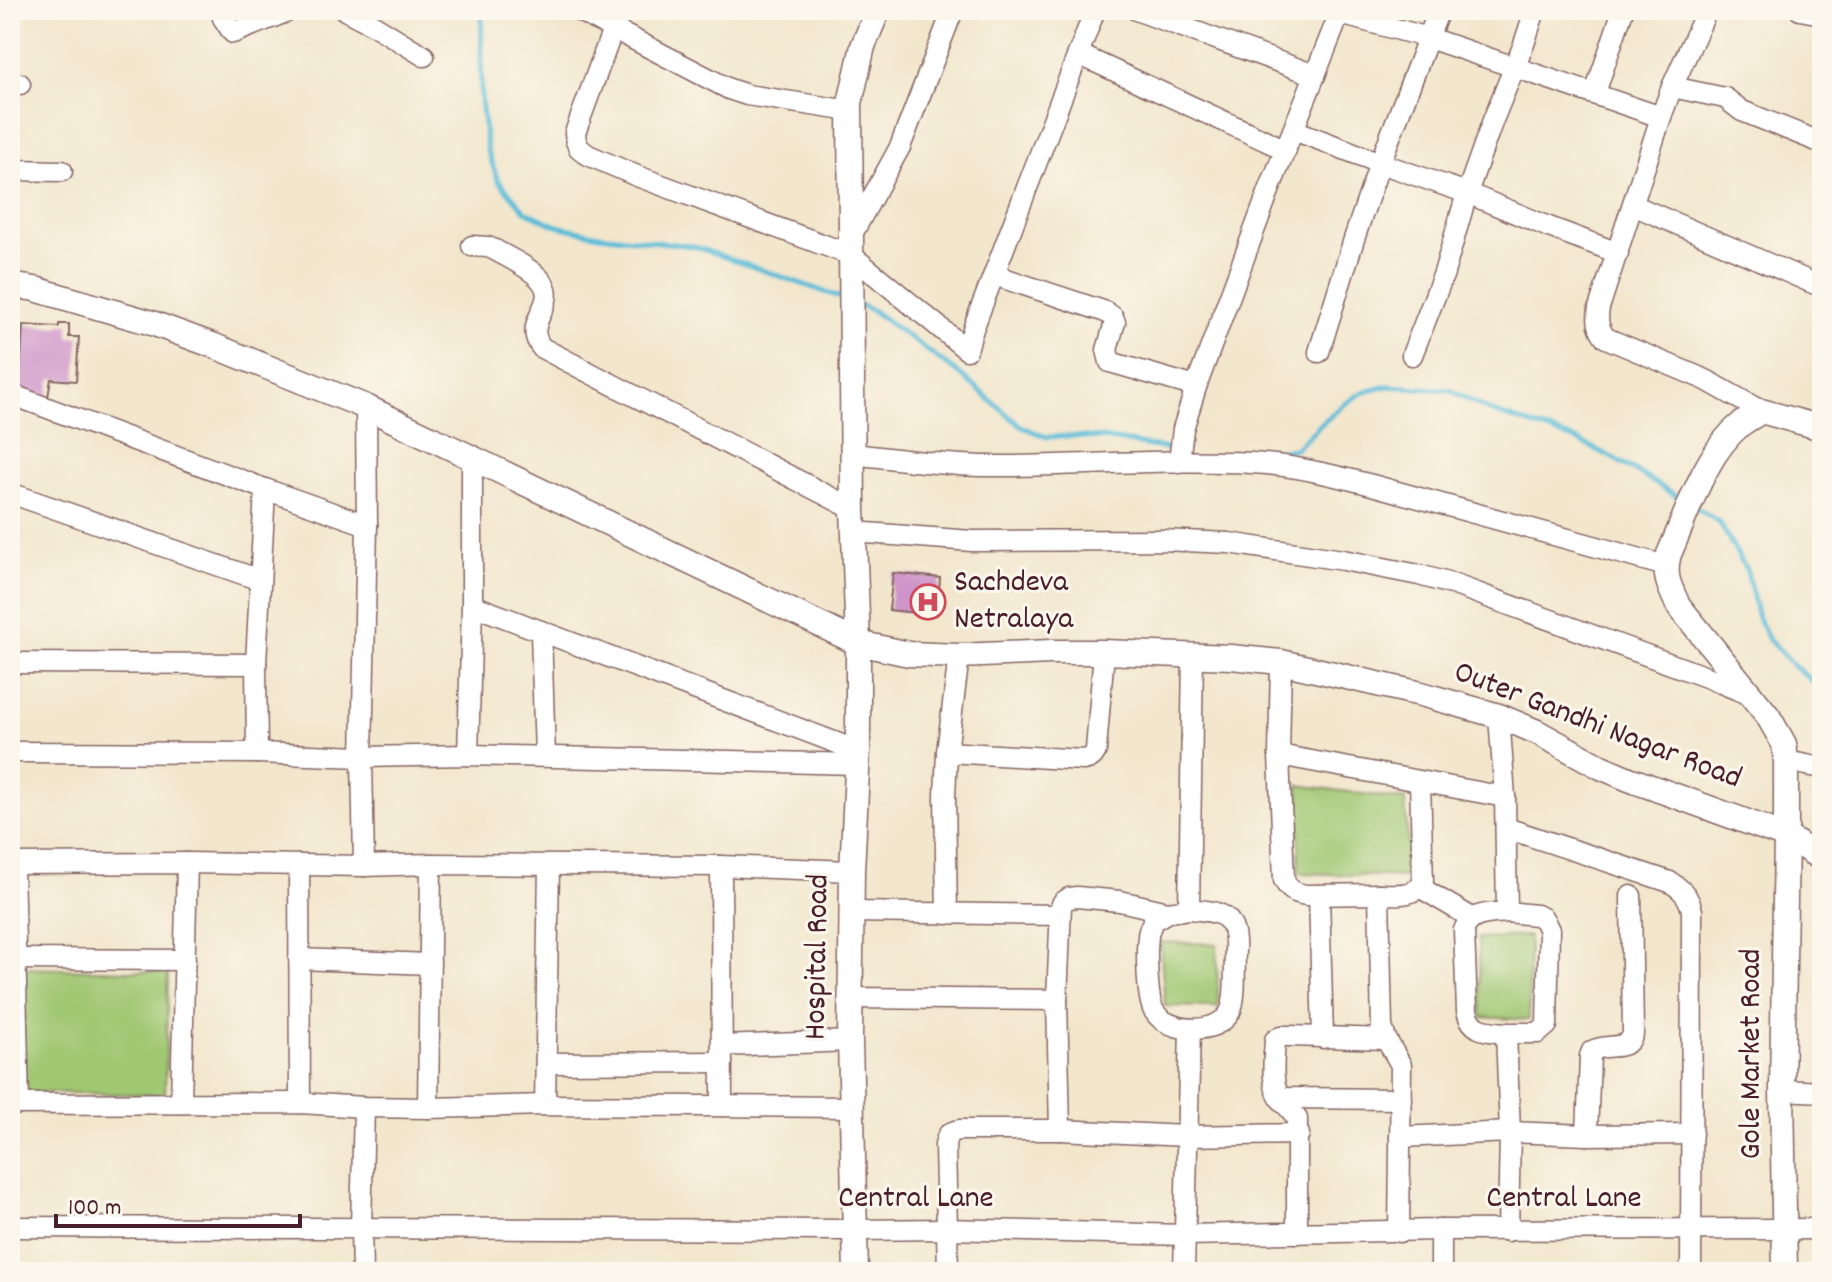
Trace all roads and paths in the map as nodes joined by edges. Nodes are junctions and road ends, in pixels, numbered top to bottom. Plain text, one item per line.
1 (291, 10) edge
2 (345, 10) edge
3 (577, 10) edge
4 (863, 10) edge
5 (878, 10) edge
6 (953, 10) edge
7 (1095, 10) edge
8 (1136, 10) edge
9 (1439, 10) edge
10 (1535, 10) edge
11 (1623, 10) edge
12 (1707, 10) edge
13 (1800, 10) edge
14 (1340, 12) edge
15 (1822, 14) edge
16 (225, 19) edge
17 (617, 19) edge
18 (1429, 38) junction
19 (1078, 54) junction
20 (424, 56) dead end
21 (1515, 68) junction
22 (1315, 75) junction
23 (1672, 87) junction
24 (1595, 93) junction
25 (850, 107) junction
26 (1661, 117) junction
27 (1294, 130) junction
28 (1822, 143) edge
29 (1286, 150) junction
30 (1380, 163) junction
31 (10, 170) edge
32 (62, 171) dead end
33 (1467, 193) junction
34 (1633, 205) junction
35 (472, 246) dead end
36 (1618, 253) junction
37 (851, 254) junction
38 (994, 275) junction
39 (10, 285) edge
40 (1822, 287) edge
41 (1319, 352) dead end
42 (1412, 355) dead end
43 (1196, 387) junction
44 (10, 394) edge
45 (366, 407) junction
46 (1761, 411) junction
47 (1822, 428) edge
48 (854, 454) junction
49 (472, 458) junction
50 (1180, 458) junction
51 (265, 489) junction
52 (10, 493) edge
53 (854, 521) junction
54 (367, 525) junction
55 (1666, 566) junction
56 (260, 580) junction
57 (472, 605) junction
58 (541, 631) junction
59 (858, 643) junction
60 (1104, 652) junction
61 (1193, 655) junction
62 (959, 656) junction
63 (1281, 662) junction
64 (10, 663) edge
65 (256, 664) junction
66 (1753, 696) junction
67 (1499, 716) junction
68 (10, 752) edge
69 (947, 752) junction
70 (257, 753) junction
71 (468, 755) junction
72 (1279, 755) junction
73 (545, 756) junction
74 (362, 757) junction
75 (858, 758) junction
76 (1786, 761) junction
77 (1822, 768) edge
78 (1420, 782) junction
79 (1505, 797) junction
80 (1506, 828) junction
81 (1786, 836) junction
82 (1822, 859) edge
83 (187, 863) junction
84 (11, 864) edge
85 (431, 864) junction
86 (299, 865) junction
87 (364, 866) junction
88 (549, 866) junction
89 (721, 866) junction
90 (852, 871) junction
91 (1421, 888) junction
92 (1379, 894) junction
93 (1319, 895) junction
94 (1631, 896) dead end
95 (1189, 909) junction
96 (851, 912) junction
97 (1168, 912) junction
98 (1507, 912) junction
99 (947, 914) junction
100 (1060, 915) junction
101 (1472, 918) junction
102 (15, 959) junction
103 (299, 959) junction
104 (185, 960) junction
105 (430, 964) junction
106 (851, 998) junction
107 (1057, 1000) junction
108 (1190, 1029) junction
109 (1506, 1033) junction
110 (1323, 1038) junction
111 (1386, 1039) junction
112 (850, 1041) junction
113 (722, 1054) junction
114 (546, 1063) junction
115 (1782, 1090) junction
116 (1822, 1092) edge
117 (1280, 1098) junction
118 (1401, 1099) junction
119 (181, 1103) junction
120 (300, 1103) junction
121 (15, 1104) edge
122 (545, 1105) junction
123 (722, 1106) junction
124 (364, 1107) junction
125 (853, 1107) junction
126 (428, 1108) junction
127 (1060, 1130) junction
128 (1510, 1132) junction
129 (1299, 1134) junction
130 (1692, 1134) junction
131 (1587, 1135) junction
132 (1186, 1136) junction
133 (1400, 1137) junction
134 (10, 1227) edge
135 (361, 1227) junction
136 (945, 1229) junction
137 (1692, 1229) junction
138 (1786, 1229) junction
139 (1822, 1229) edge
140 (856, 1230) junction
141 (1441, 1230) junction
142 (1508, 1231) junction
143 (1399, 1232) junction
144 (1297, 1233) junction
145 (1185, 1235) junction
146 (362, 1272) edge
147 (856, 1272) edge
148 (948, 1272) edge
149 (1184, 1272) edge
150 (1441, 1272) edge
151 (1691, 1272) edge
152 (1785, 1272) edge

1 - 16 street
2 - 20 street
3 - 17 street
4 - 25 street
5 - 25 street
6 - 37 street
7 - 19 street
8 - 22 street
9 - 18 street
10 - 21 street
11 - 24 street
12 - 23 street
13 - 15 street
14 - 18 street
14 - 22 street
17 - 25 street
17 - 37 street
18 - 21 street
18 - 30 street
19 - 29 street
19 - 38 street
21 - 24 street
21 - 33 street
22 - 27 street
23 - 26 street
23 - 28 street
24 - 26 street
25 - 37 street, Hospital Road
26 - 34 street
27 - 29 street
27 - 30 street
29 - 43 street
30 - 33 street
30 - 41 street
31 - 32 street
33 - 36 street
33 - 42 street
34 - 36 street
34 - 40 street
35 - 53 street
36 - 46 street
37 - 38 street
37 - 48 street, Hospital Road
38 - 43 street
39 - 45 street, Outer Gandhi Nagar Road
43 - 50 street
44 - 51 street
45 - 49 street, Outer Gandhi Nagar Road
45 - 54 street
46 - 47 street
46 - 55 street
48 - 50 street
48 - 53 street, Hospital Road
49 - 57 street
49 - 59 street, Outer Gandhi Nagar Road
50 - 55 street
51 - 54 street
51 - 56 street
52 - 56 street
53 - 59 street, Hospital Road
53 - 66 street
54 - 74 street
55 - 66 street, Gole Market Road
56 - 65 street
57 - 58 street
57 - 71 street
58 - 73 street
58 - 75 street
59 - 62 street, Outer Gandhi Nagar Road
59 - 75 street, Hospital Road
60 - 61 street, Outer Gandhi Nagar Road
60 - 62 street, Outer Gandhi Nagar Road
60 - 69 street
61 - 63 street, Outer Gandhi Nagar Road
61 - 95 street
62 - 69 street
63 - 67 street, Outer Gandhi Nagar Road
63 - 72 street
64 - 65 street
65 - 70 street
66 - 76 street, Gole Market Road
67 - 79 street
67 - 81 street, Outer Gandhi Nagar Road
68 - 70 street
69 - 99 street
70 - 74 street
71 - 73 street
71 - 74 street
72 - 78 street
72 - 93 street
73 - 75 street
74 - 87 street
75 - 90 street, Hospital Road
76 - 77 street
76 - 81 street, Gole Market Road
78 - 79 street
78 - 91 street
79 - 80 street
80 - 98 street
80 - 130 street
81 - 82 street, Outer Gandhi Nagar Road
81 - 115 street, Gole Market Road
83 - 84 street
83 - 86 street
83 - 104 street
84 - 102 street
85 - 87 street
85 - 88 street
85 - 105 street
86 - 87 street
86 - 103 street
88 - 89 street
88 - 114 street
89 - 90 street
89 - 113 street
90 - 96 street, Hospital Road
91 - 92 street
91 - 101 street
92 - 93 street
92 - 111 street
93 - 110 street
94 - 131 street
95 - 97 street
95 - 108 street
96 - 99 street
96 - 106 street, Hospital Road
97 - 100 street
97 - 108 street
98 - 101 street
98 - 109 street
99 - 100 street
100 - 107 street
101 - 109 street
102 - 104 street
102 - 121 street
103 - 105 street
103 - 120 street
104 - 119 street
105 - 126 street
106 - 107 street
106 - 112 street, Hospital Road
107 - 127 street
108 - 132 street
109 - 128 street
110 - 111 street
110 - 117 street
111 - 118 street
112 - 113 street
112 - 125 street, Hospital Road
113 - 114 street
113 - 123 street
114 - 122 street
115 - 116 street
115 - 138 street, Gole Market Road
117 - 118 street
117 - 129 street
118 - 133 street
119 - 120 street
119 - 121 street
120 - 124 street
122 - 123 street
122 - 126 street
123 - 125 street
124 - 126 street
124 - 135 street
125 - 140 street, Hospital Road
127 - 132 street
127 - 136 street
128 - 131 street
128 - 133 street
128 - 142 street
129 - 132 street
129 - 144 street
130 - 131 street
130 - 137 street
132 - 145 street
133 - 143 street
134 - 135 street, Central Lane
135 - 140 street, Central Lane
135 - 146 street
136 - 140 street, Central Lane
136 - 145 street, Central Lane
136 - 148 street
137 - 138 street, Central Lane
137 - 142 street, Central Lane
137 - 151 street
138 - 139 street, Central Lane
138 - 152 street, Gole Market Road
140 - 147 street, Hospital Road
141 - 142 street, Central Lane
141 - 143 street, Central Lane
141 - 150 street
143 - 144 street, Central Lane
144 - 145 street, Central Lane
145 - 149 street

